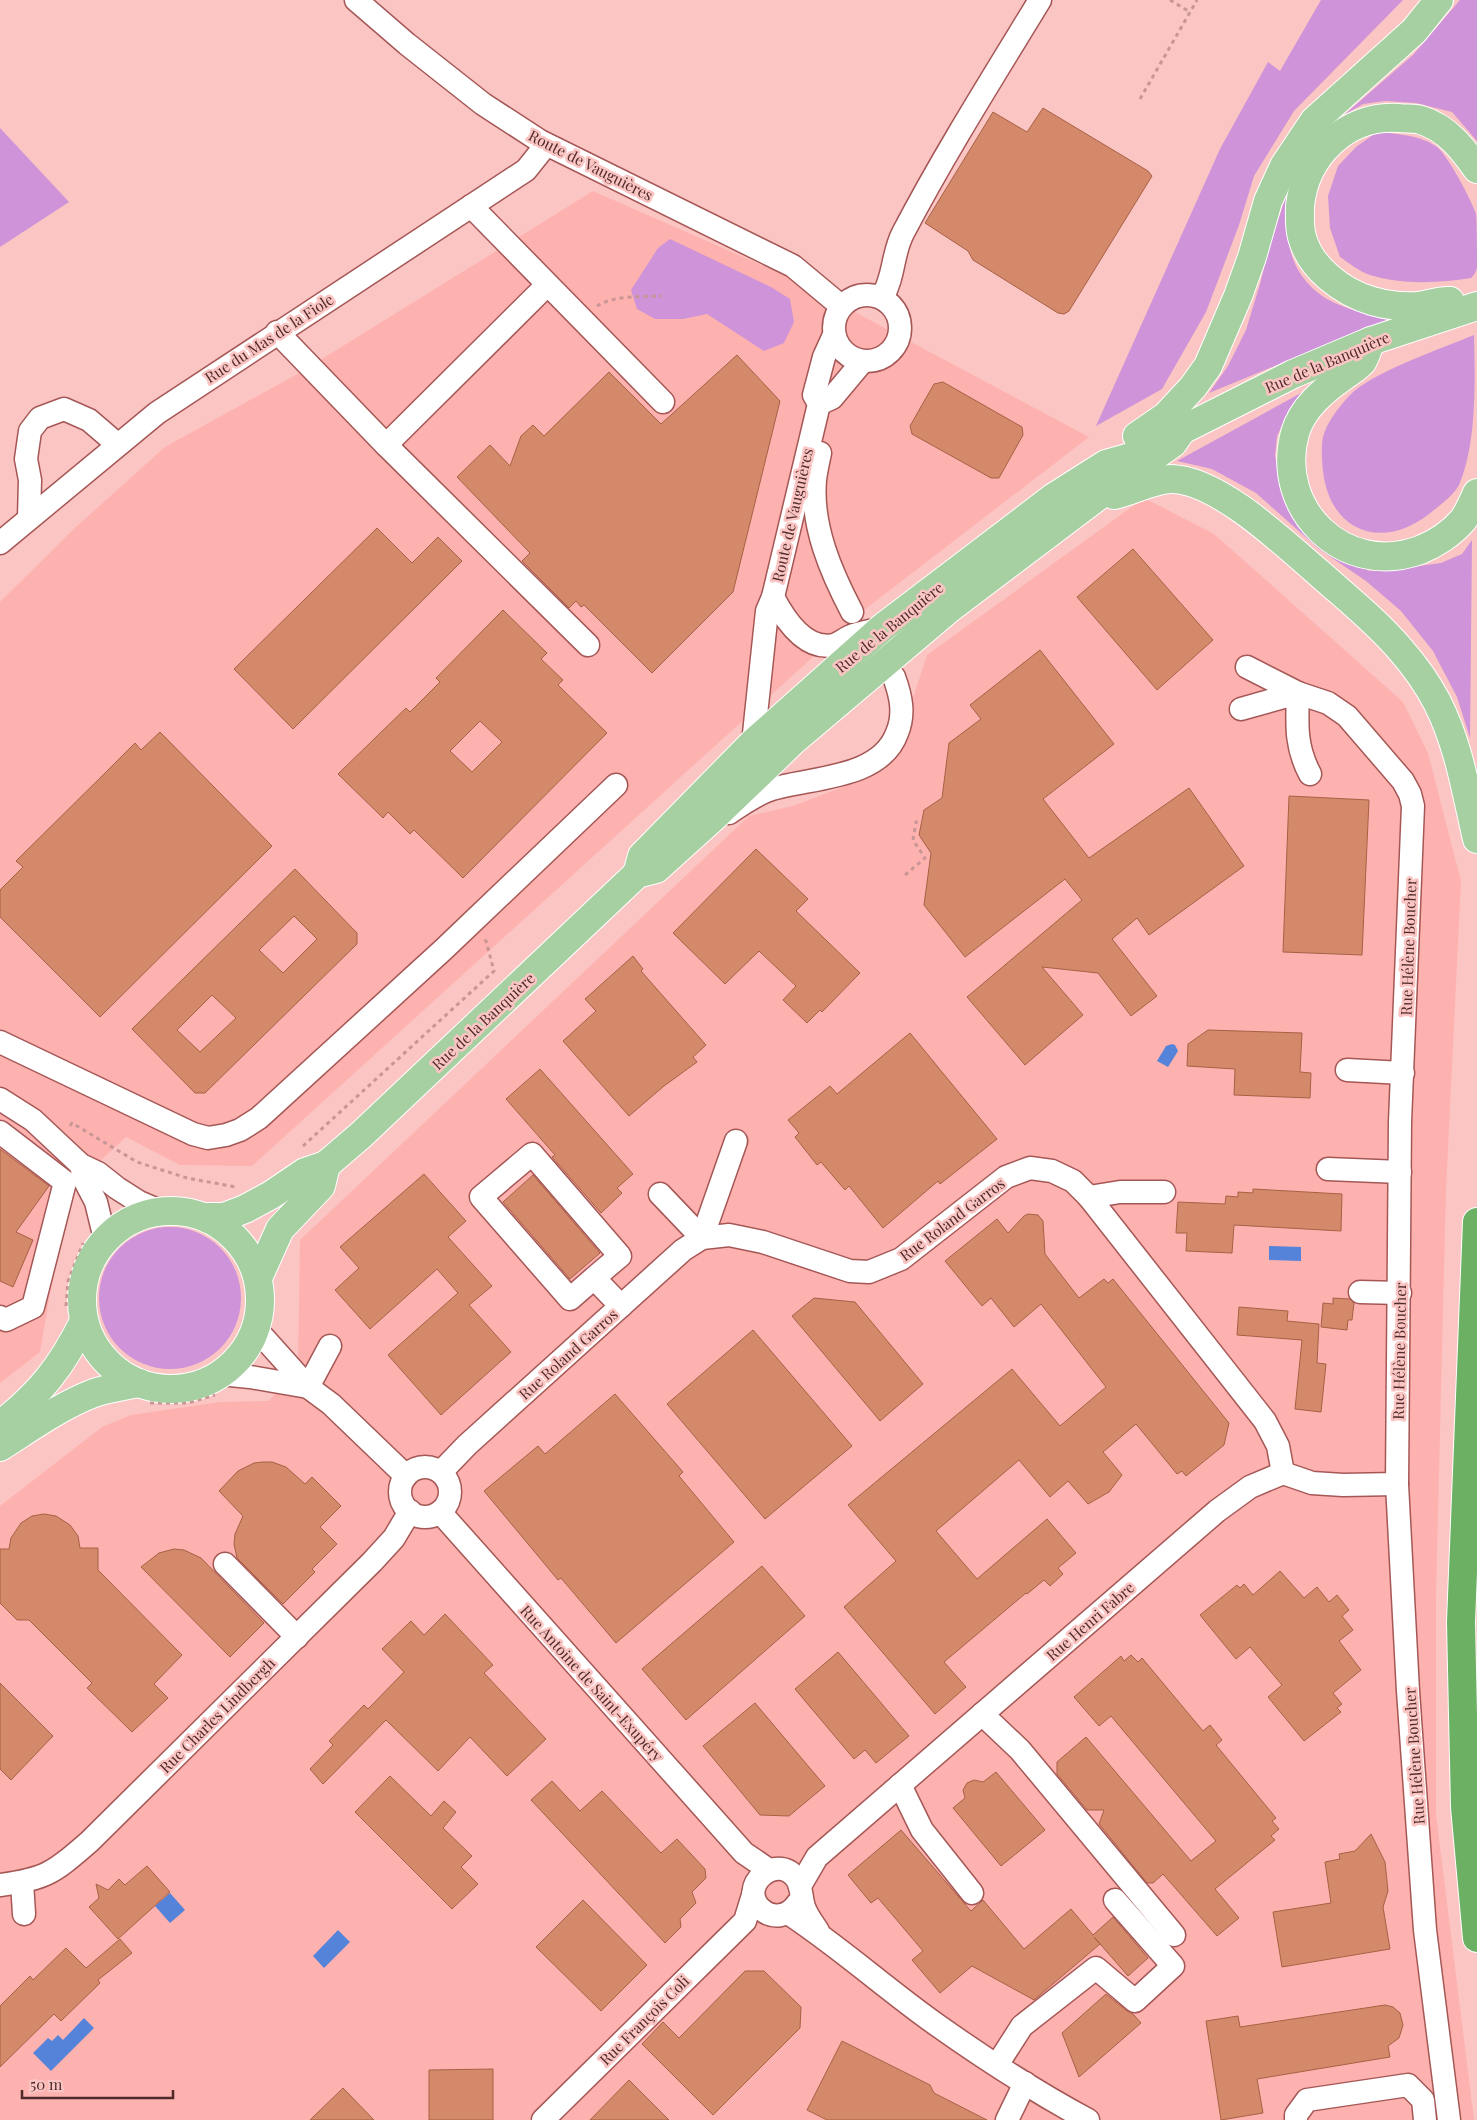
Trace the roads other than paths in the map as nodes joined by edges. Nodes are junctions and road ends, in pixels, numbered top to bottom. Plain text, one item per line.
1 (356, 0) edge
2 (1040, 0) edge
3 (1439, 0) edge
4 (546, 145) junction
5 (1477, 169) edge
6 (471, 206) junction
7 (547, 285) junction
8 (882, 298) junction
9 (841, 306) junction
10 (1477, 307) edge
11 (277, 332) junction
12 (834, 335) junction
13 (1371, 341) junction
14 (863, 361) junction
15 (663, 402) dead end
16 (818, 404) junction
17 (1182, 430) junction
18 (812, 431) junction
19 (117, 444) junction
20 (386, 445) junction
21 (1106, 464) junction
22 (1477, 493) edge
23 (1100, 494) junction
24 (29, 518) junction
25 (0, 543) edge
26 (773, 598) junction
27 (852, 612) dead end
28 (882, 628) junction
29 (794, 631) junction
30 (765, 633) junction
31 (588, 645) dead end
32 (1247, 667) dead end
33 (894, 677) dead end
34 (1298, 693) junction
35 (1241, 710) dead end
36 (753, 743) junction
37 (1310, 774) dead end
38 (616, 785) dead end
39 (718, 813) junction
40 (1477, 839) edge
41 (637, 874) junction
42 (0, 1042) edge
43 (1347, 1070) dead end
44 (1403, 1073) junction
45 (0, 1098) edge
46 (0, 1132) edge
47 (736, 1141) dead end
48 (81, 1164) junction
49 (326, 1165) junction
50 (1328, 1169) dead end
51 (1400, 1172) junction
52 (1164, 1192) dead end
53 (660, 1194) dead end
54 (1089, 1197) junction
55 (160, 1211) junction
56 (206, 1218) junction
57 (1477, 1222) edge
58 (96, 1238) junction
59 (702, 1238) junction
60 (258, 1278) junction
61 (594, 1278) junction
62 (1360, 1292) dead end
63 (1400, 1293) junction
64 (621, 1306) junction
65 (75, 1316) junction
66 (0, 1317) edge
67 (256, 1329) junction
68 (330, 1346) dead end
69 (220, 1384) junction
70 (308, 1387) junction
71 (144, 1393) junction
72 (0, 1425) edge
73 (0, 1447) edge
74 (441, 1472) junction
75 (1283, 1473) junction
76 (406, 1476) junction
77 (1398, 1484) junction
78 (410, 1511) junction
79 (440, 1512) junction
80 (225, 1564) dead end
81 (296, 1637) junction
82 (982, 1714) junction
83 (900, 1785) junction
84 (817, 1858) junction
85 (765, 1880) junction
86 (22, 1882) junction
87 (0, 1885) edge
88 (800, 1890) junction
89 (972, 1893) dead end
90 (1115, 1900) dead end
91 (24, 1914) dead end
92 (780, 1914) junction
93 (745, 1920) junction
94 (820, 1934) junction
95 (1174, 1935) dead end
96 (1477, 1938) edge
97 (997, 2065) junction
98 (1025, 2084) junction
99 (542, 2120) edge
100 (1008, 2120) edge
101 (1088, 2120) edge
102 (1296, 2120) edge
103 (1425, 2120) edge
104 (1449, 2120) edge

1 - 4 street, Route de Vauguières
2 - 8 street
3 - 21 main road
4 - 6 street, Rue du Mas de la Fiole
4 - 9 street, Route de Vauguières
5 - 10 main road
6 - 7 street
6 - 11 street, Rue du Mas de la Fiole
7 - 15 street
7 - 20 street
8 - 9 street
8 - 14 street
9 - 12 street
10 - 13 main road, Rue de la Banquière
11 - 19 street, Rue du Mas de la Fiole
11 - 20 street
12 - 14 street
12 - 16 street, Route de Vauguières
13 - 17 main road, Rue de la Banquière
13 - 22 main road
14 - 16 street
16 - 18 street, Route de Vauguières
17 - 21 main road, Rue de la Banquière
17 - 23 main road, Rue de la Banquière
18 - 26 street, Route de Vauguières
18 - 27 street
19 - 24 street, Rue du Mas de la Fiole
19 - 24 street
20 - 31 street
21 - 28 main road, Rue de la Banquière
23 - 39 main road, Rue de la Banquière
23 - 40 main road
24 - 25 street, Rue du Mas de la Fiole
26 - 29 street, Route de Vauguières
26 - 30 street, Route de Vauguières
28 - 29 street, Route de Vauguières
28 - 36 main road, Rue de la Banquière
29 - 30 street
30 - 36 street, Route de Vauguières
32 - 34 street, Rue Hélène Boucher
33 - 39 street
34 - 35 street
34 - 37 street
34 - 44 street, Rue Hélène Boucher
36 - 41 main road, Rue de la Banquière
38 - 42 street
39 - 41 main road, Rue de la Banquière
41 - 49 main road, Rue de la Banquière
43 - 44 street
44 - 51 street, Rue Hélène Boucher
45 - 48 street
46 - 66 street
47 - 59 street
48 - 55 street
48 - 58 street
49 - 56 main road, Rue de la Banquière
49 - 60 main road
50 - 51 street
51 - 63 street, Rue Hélène Boucher
52 - 54 street
53 - 59 street
54 - 59 street, Rue Roland Garros
54 - 75 street, Rue Roland Garros
55 - 56 main road
55 - 58 main road
56 - 60 main road
57 - 96 highway
58 - 65 main road
59 - 64 street, Rue Roland Garros
60 - 67 main road
61 - 61 street
61 - 64 street
62 - 63 street
63 - 77 street, Rue Hélène Boucher
64 - 74 street, Rue Roland Garros
65 - 71 main road
65 - 72 main road
67 - 69 main road
67 - 70 street
68 - 70 street
69 - 70 street
69 - 71 main road
70 - 76 street
71 - 73 main road
74 - 76 street
74 - 79 street
75 - 77 street
75 - 82 street, Rue Henri Fabre
76 - 78 street
77 - 104 street, Rue Hélène Boucher
78 - 79 street
78 - 81 street, Rue Charles Lindbergh
79 - 85 street, Rue Antoine de Saint-Exupéry
80 - 81 street
81 - 86 street, Rue Charles Lindbergh
82 - 83 street, Rue Henri Fabre
82 - 95 street
83 - 84 street, Rue Henri Fabre
83 - 89 street
84 - 85 street, Rue Henri Fabre
84 - 88 street, Rue Henri Fabre
85 - 88 street
85 - 92 street
85 - 93 street, Rue François Coli
86 - 87 street, Rue Charles Lindbergh
86 - 91 street
88 - 92 street
88 - 94 street
90 - 97 street
92 - 93 street
92 - 94 street
93 - 99 street, Rue François Coli
94 - 97 street
97 - 98 street
98 - 100 street
98 - 101 street
102 - 103 street

